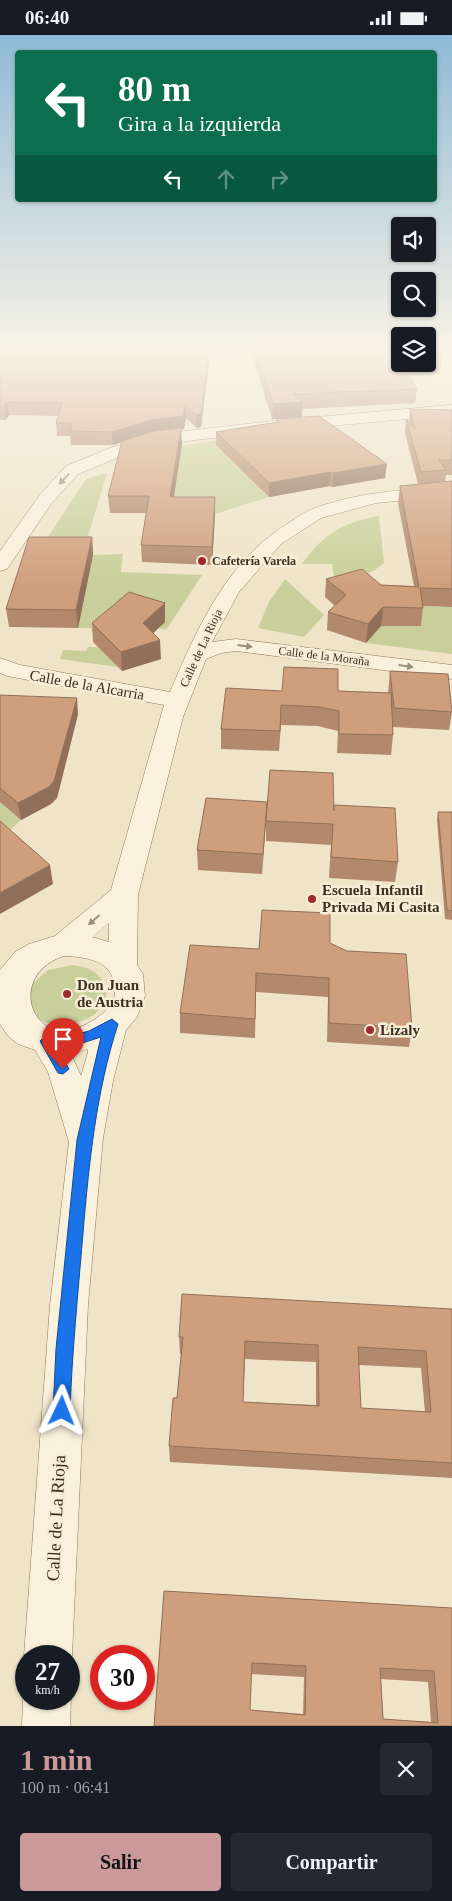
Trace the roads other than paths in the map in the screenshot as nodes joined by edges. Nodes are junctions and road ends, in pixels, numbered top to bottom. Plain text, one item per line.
1 (246, 429) edge
2 (452, 491) edge
3 (0, 565) edge
4 (198, 654) junction
5 (0, 665) edge
6 (452, 673) edge
7 (176, 700) junction
8 (124, 895) junction
9 (64, 945) junction
10 (123, 964) junction
11 (12, 967) edge
12 (4, 1011) edge
13 (112, 1024) junction
14 (46, 1041) junction
15 (84, 1140) junction
16 (49, 1645) edge
17 (47, 1710) edge
18 (46, 1726) edge

1 -> 3 street
2 - 4 street, Calle de La Rioja
4 -> 6 street, Calle de la Moraña
4 - 7 street, Calle de La Rioja
5 - 7 street, Calle de la Alcarria
7 - 8 street, Calle de La Rioja
8 -> 9 street
8 - 10 street, Calle de La Rioja
9 - 10 street
9 - 11 street
10 - 13 street
11 - 12 street
12 - 14 street
13 - 14 street
13 - 15 street, Calle de La Rioja
14 - 15 street, Calle de La Rioja
15 - 16 street, Calle de La Rioja
17 - 18 street

